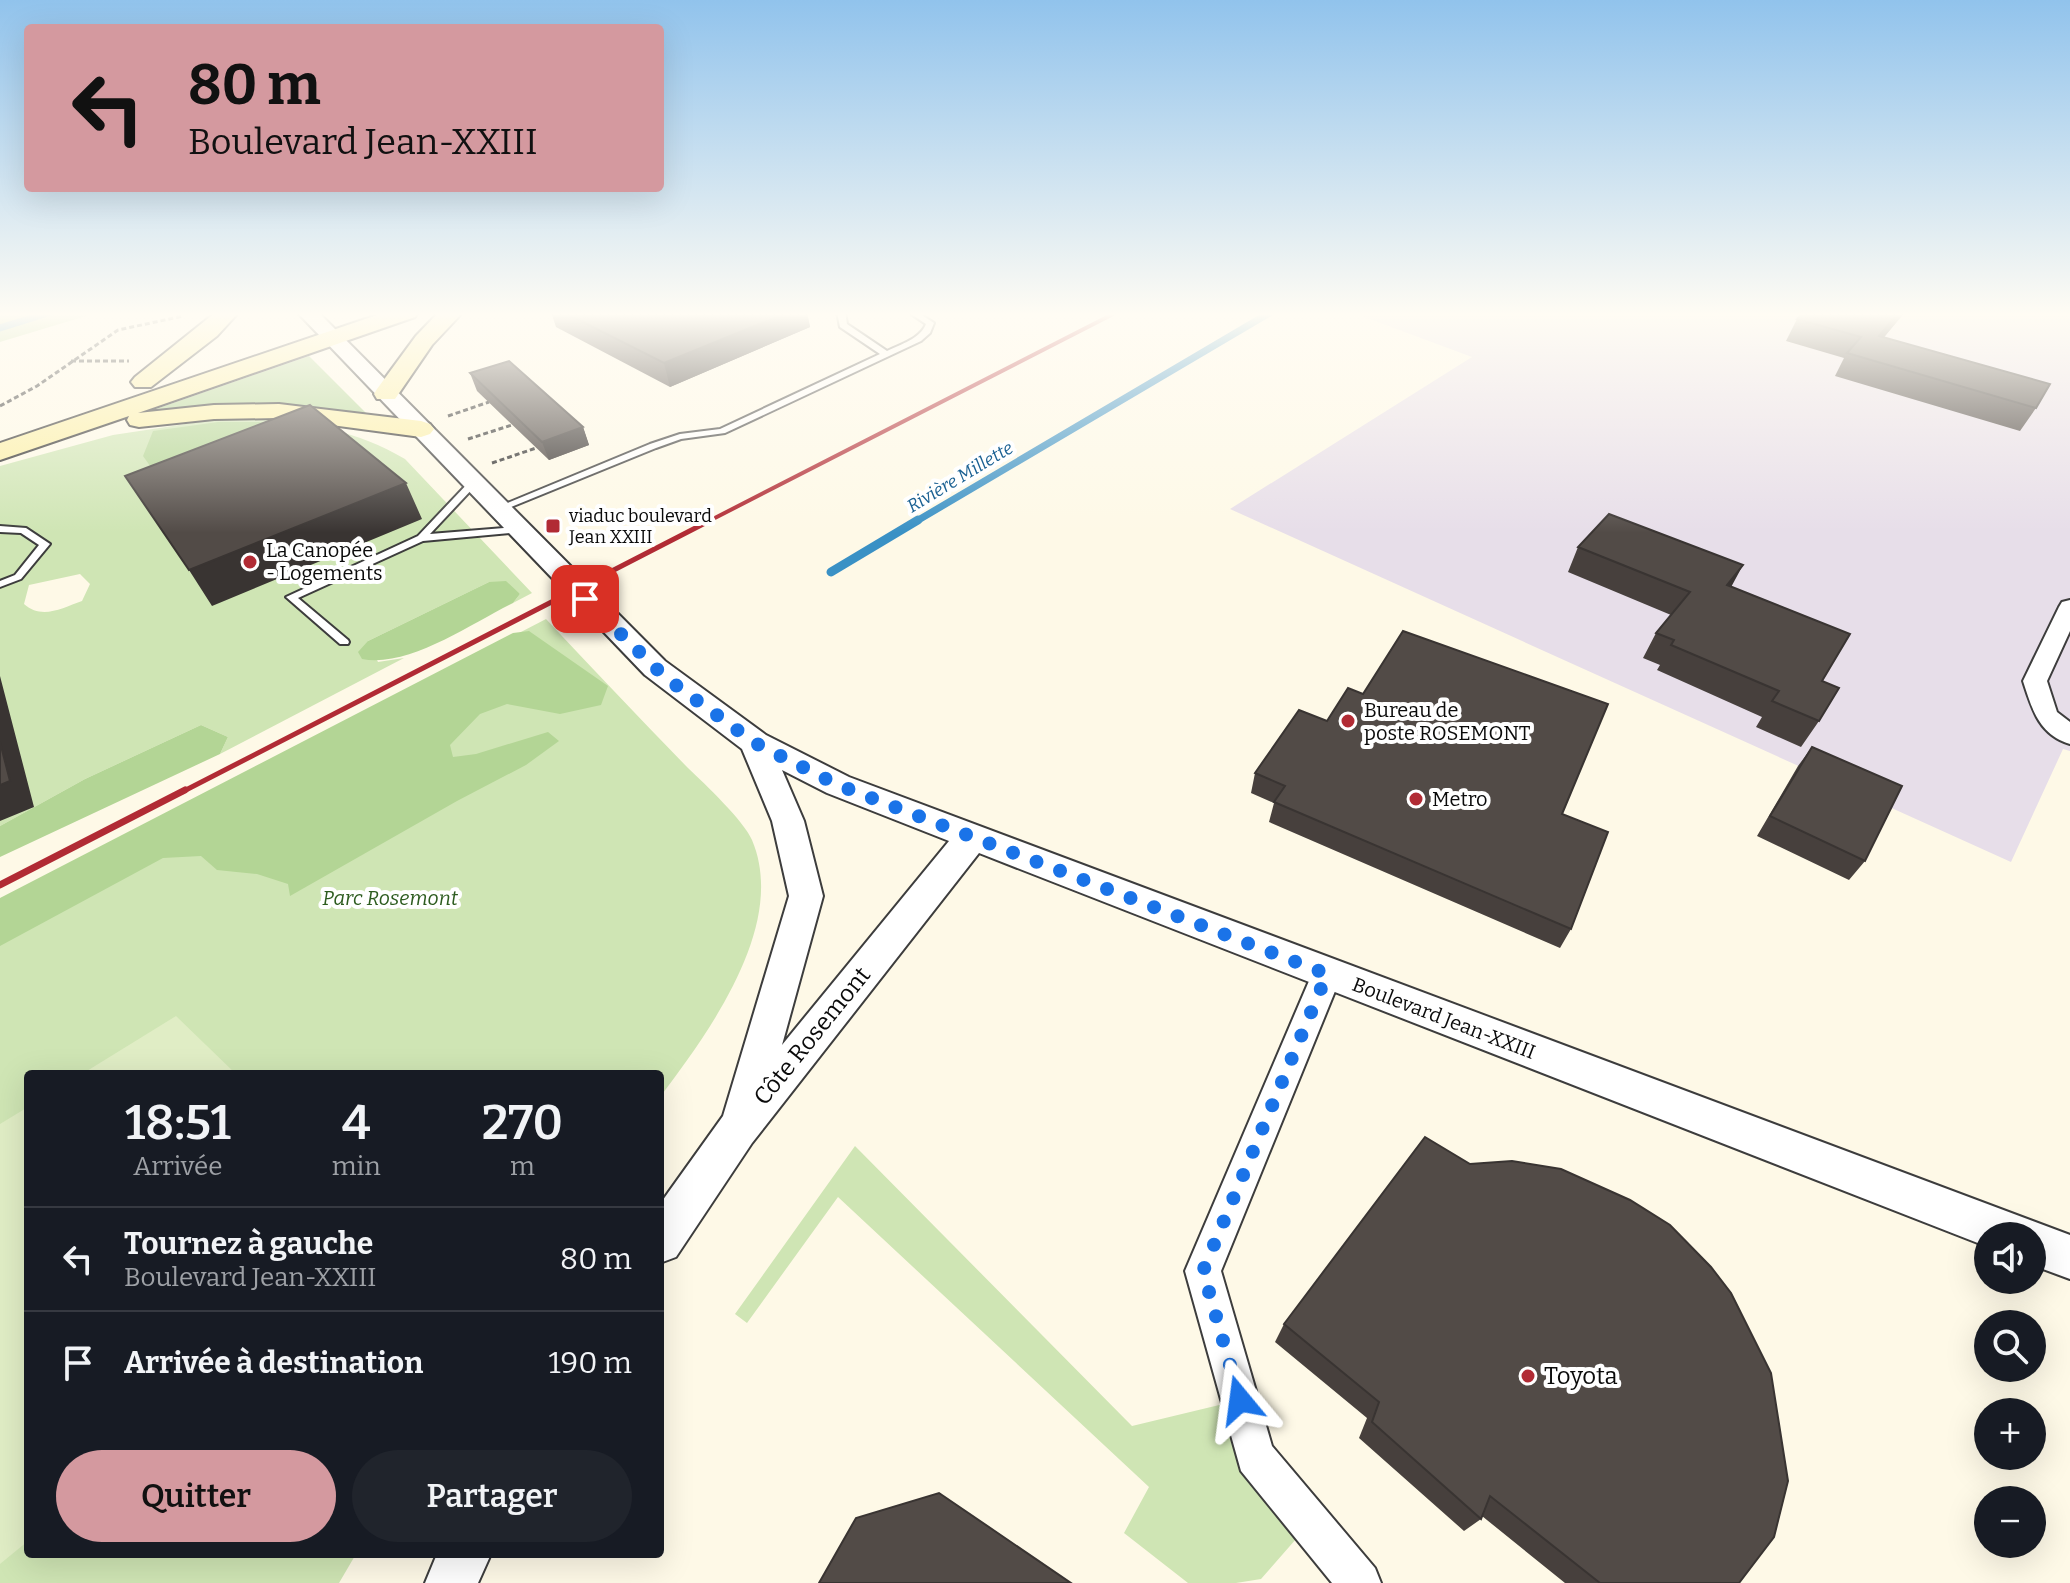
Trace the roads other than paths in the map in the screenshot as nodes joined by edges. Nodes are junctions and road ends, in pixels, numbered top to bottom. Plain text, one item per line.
1 (108, 386) edge
2 (171, 386) edge
3 (378, 386) edge
4 (393, 386) edge
5 (818, 386) edge
6 (386, 394) junction
7 (78, 425) junction
8 (421, 429) junction
9 (0, 430) edge
10 (0, 452) edge
11 (482, 473) junction
12 (498, 509) junction
13 (0, 529) edge
14 (517, 530) junction
15 (421, 538) junction
16 (0, 584) edge
17 (2070, 607) edge
18 (344, 642) dead end
19 (2070, 735) edge
20 (755, 743) junction
21 (972, 837) junction
22 (1327, 974) junction
23 (738, 1129) junction
24 (1978, 1222) edge
25 (664, 1235) edge
26 (2046, 1248) edge
27 (2070, 1257) edge
28 (463, 1558) edge
29 (451, 1583) edge
30 (1360, 1583) edge

1 - 9 main road
2 - 7 main road
3 - 6 street, Boulevard Jean-XXIII
4 - 6 main road
5 - 12 lane
6 - 8 street, Boulevard Jean-XXIII
7 - 8 main road
7 - 10 main road
8 - 11 street, Boulevard Jean-XXIII
11 - 12 street, Boulevard Jean-XXIII
11 - 15 lane
12 - 14 street, Boulevard Jean-XXIII
13 - 16 lane
14 - 15 lane
14 - 20 street, Boulevard Jean-XXIII
15 - 18 lane
17 - 19 street
20 - 21 street, Boulevard Jean-XXIII
20 - 23 street
21 - 22 street, Boulevard Jean-XXIII
21 - 23 street, Côte Rosemont
22 - 24 street, Boulevard Jean-XXIII
22 - 30 street
23 - 25 street, Côte Rosemont
26 - 27 street
28 - 29 street

